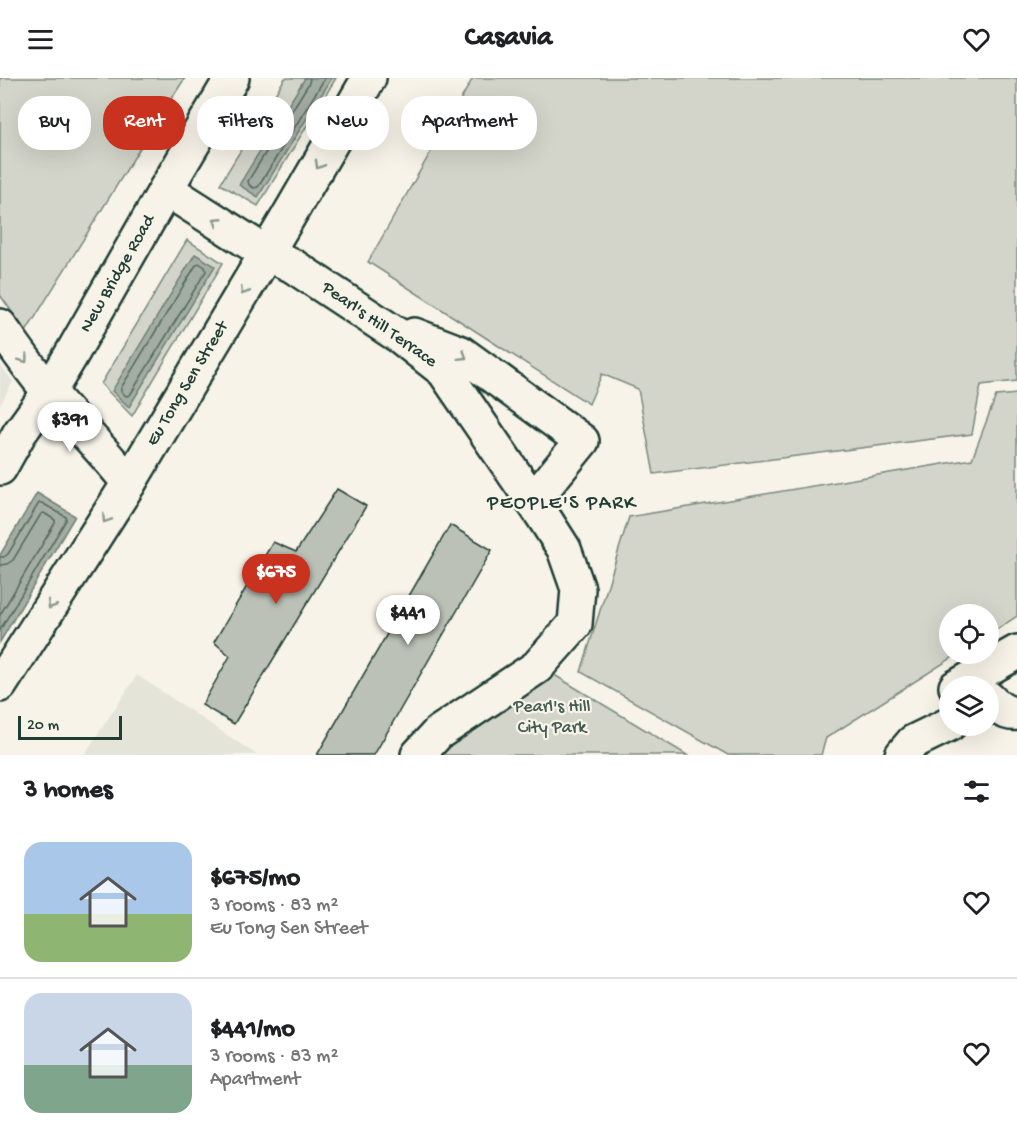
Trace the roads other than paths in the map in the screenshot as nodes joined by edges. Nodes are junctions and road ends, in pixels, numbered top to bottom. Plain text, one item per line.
1 (232, 78) edge
2 (369, 78) edge
3 (166, 189) junction
4 (266, 253) junction
5 (371, 317) junction
6 (0, 326) edge
7 (49, 392) junction
8 (0, 468) edge
9 (129, 483) junction
10 (533, 501) junction
11 (1017, 652) edge
12 (994, 676) edge
13 (0, 685) edge
14 (939, 723) edge
15 (418, 755) edge
16 (902, 755) edge

1 - 3 main road, New Bridge Road
2 -> 4 main road, Eu Tong Sen Street
4 -> 3 main road, Pearl's Hill Terrace
3 - 7 main road, New Bridge Road
4 - 5 main road, Pearl's Hill Terrace
4 -> 9 main road, Eu Tong Sen Street
5 - 10 main road, Pearl's Hill Terrace
5 -> 10 main road
6 -> 7 main road
7 - 8 main road, New Bridge Road
7 - 9 main road
9 -> 13 main road, Eu Tong Sen Street
10 - 15 main road, Pearl's Hill Terrace
11 - 12 main road
14 - 16 main road

